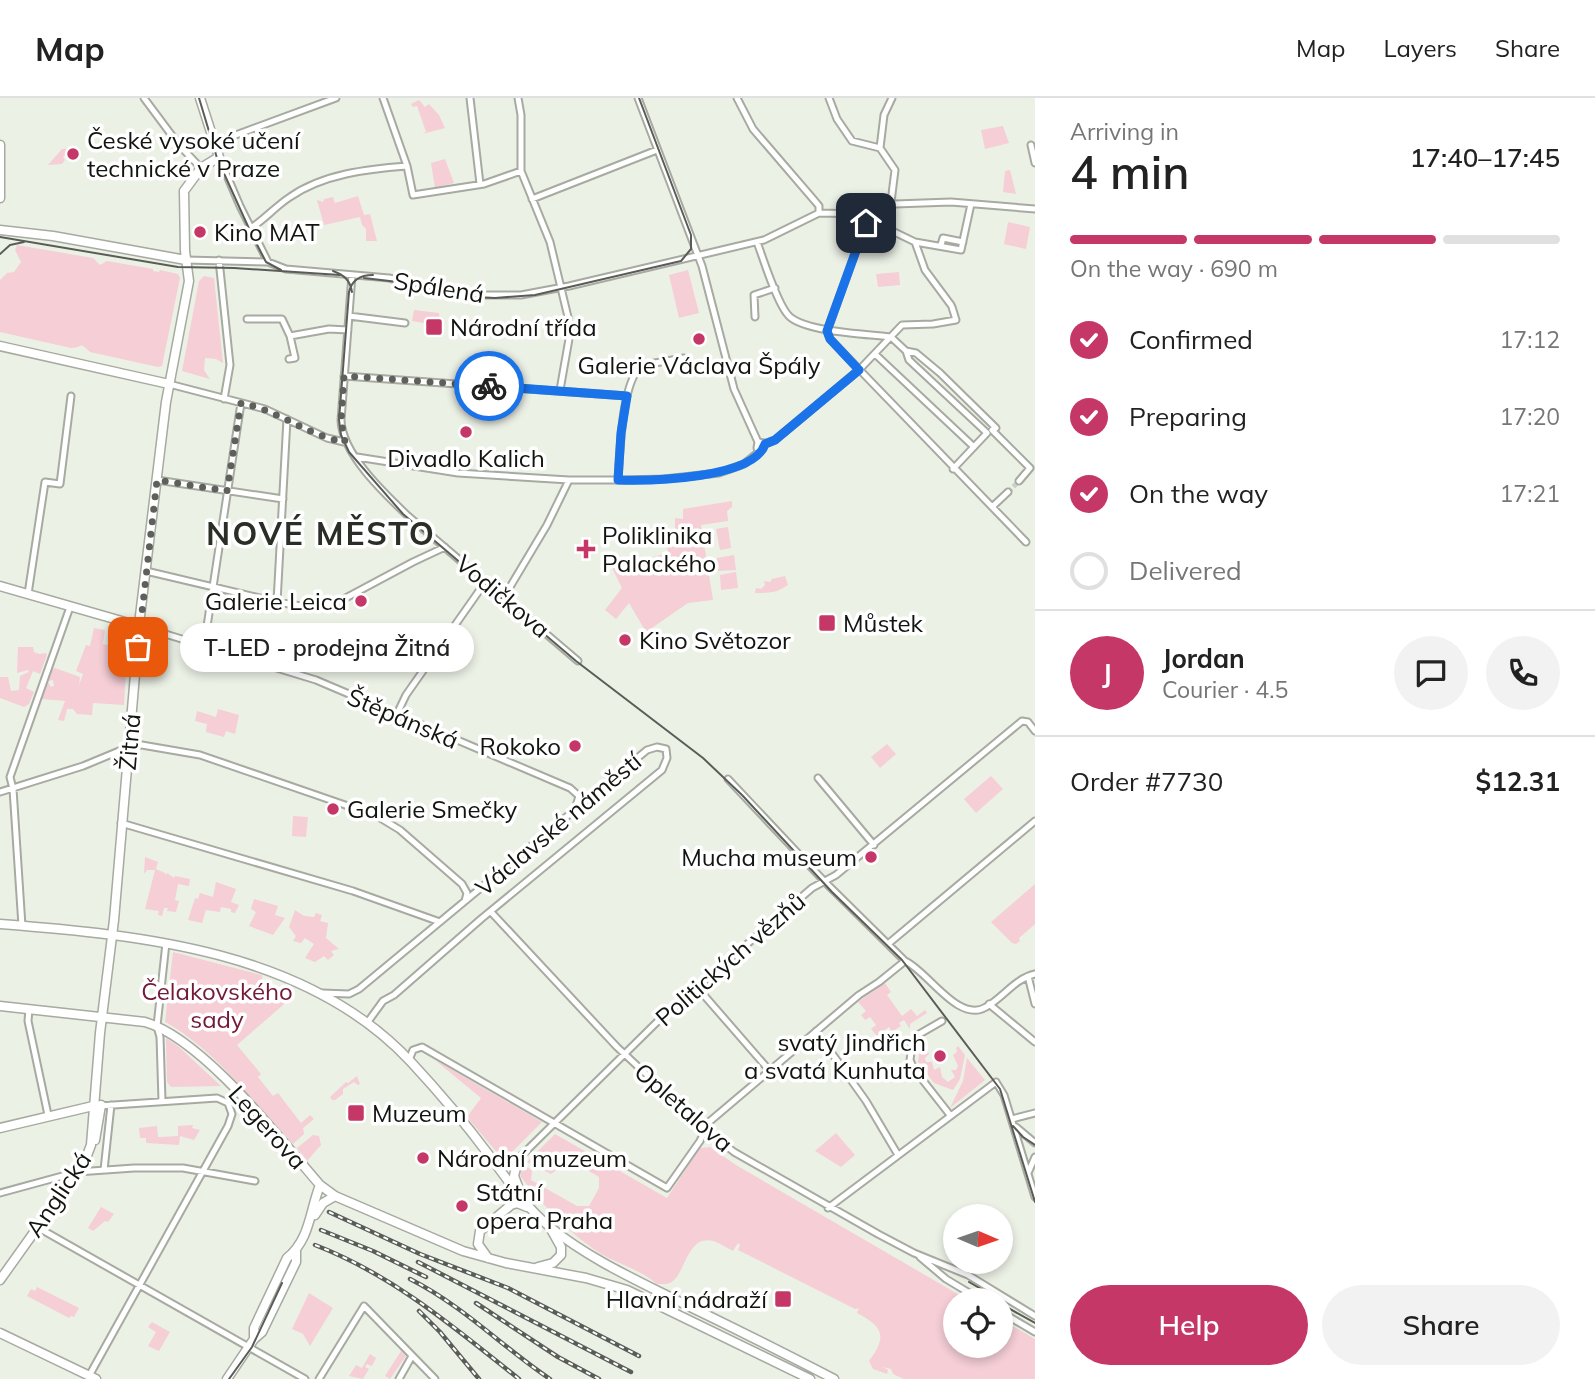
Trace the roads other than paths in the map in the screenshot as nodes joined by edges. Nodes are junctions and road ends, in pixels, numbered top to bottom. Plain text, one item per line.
1 (144, 98) edge
2 (200, 98) edge
3 (336, 98) edge
4 (383, 98) edge
5 (471, 98) edge
6 (518, 98) edge
7 (638, 98) edge
8 (737, 98) edge
9 (830, 98) edge
10 (888, 99) edge
11 (214, 143) junction
12 (0, 145) edge
13 (1031, 145) dead end
14 (880, 148) junction
15 (657, 150) junction
16 (219, 157) junction
17 (1035, 163) edge
18 (407, 166) junction
19 (201, 168) junction
20 (521, 171) junction
21 (480, 184) junction
22 (0, 198) edge
23 (532, 199) junction
24 (891, 202) junction
25 (971, 204) junction
26 (1035, 209) edge
27 (819, 213) junction
28 (867, 214) junction
29 (0, 223) edge
30 (251, 228) junction
31 (0, 230) edge
32 (19, 232) junction
33 (256, 238) junction
34 (757, 242) junction
35 (915, 242) junction
36 (963, 242) junction
37 (941, 245) junction
38 (698, 256) junction
39 (186, 260) junction
40 (219, 260) junction
41 (246, 261) junction
42 (268, 262) junction
43 (352, 275) junction
44 (562, 287) junction
45 (775, 288) junction
46 (349, 316) junction
47 (755, 317) dead end
48 (247, 319) dead end
49 (405, 323) dead end
50 (348, 330) junction
51 (827, 331) junction
52 (290, 337) junction
53 (891, 337) junction
54 (0, 346) edge
55 (906, 351) junction
56 (875, 354) junction
57 (684, 358) dead end
58 (289, 359) dead end
59 (859, 370) junction
60 (344, 376) junction
61 (169, 384) junction
62 (561, 390) junction
63 (71, 396) dead end
64 (627, 396) junction
65 (224, 399) junction
66 (241, 403) junction
67 (287, 419) junction
68 (994, 429) junction
69 (345, 442) junction
70 (761, 445) junction
71 (974, 447) junction
72 (356, 457) junction
73 (953, 469) junction
74 (157, 480) junction
75 (569, 480) junction
76 (618, 480) junction
77 (1019, 481) dead end
78 (227, 491) junction
79 (1008, 492) tunnel mouth
80 (283, 499) junction
81 (992, 507) junction
82 (1026, 542) dead end
83 (445, 547) junction
84 (146, 571) junction
85 (486, 581) junction
86 (0, 586) edge
87 (213, 586) junction
88 (28, 594) junction
89 (504, 597) junction
90 (277, 602) junction
91 (70, 607) junction
92 (139, 626) junction
93 (204, 646) junction
94 (578, 661) dead end
95 (396, 716) junction
96 (1035, 731) edge
97 (128, 748) junction
98 (818, 778) dead end
99 (728, 779) dead end
100 (13, 789) junction
101 (0, 792) edge
102 (569, 814) junction
103 (1035, 821) edge
104 (121, 823) junction
105 (874, 845) junction
106 (825, 882) junction
107 (465, 901) junction
108 (491, 912) junction
109 (440, 922) junction
110 (0, 924) edge
111 (22, 926) junction
112 (112, 935) junction
113 (166, 943) junction
114 (888, 944) junction
115 (905, 961) junction
116 (1032, 975) edge
117 (696, 986) junction
118 (323, 993) junction
119 (989, 1004) junction
120 (1035, 1004) edge
121 (0, 1006) edge
122 (29, 1009) junction
123 (102, 1017) junction
124 (942, 1021) dead end
125 (367, 1023) junction
126 (157, 1026) junction
127 (816, 1031) junction
128 (1035, 1042) edge
129 (623, 1053) junction
130 (410, 1060) junction
131 (769, 1070) junction
132 (162, 1101) junction
133 (102, 1105) junction
134 (1035, 1113) edge
135 (48, 1115) junction
136 (950, 1115) junction
137 (1013, 1122) junction
138 (554, 1124) junction
139 (0, 1128) edge
140 (706, 1130) junction
141 (1035, 1143) edge
142 (487, 1152) junction
143 (898, 1155) junction
144 (1035, 1157) edge
145 (511, 1161) junction
146 (104, 1170) junction
147 (203, 1170) junction
148 (77, 1172) junction
149 (1028, 1174) junction
150 (52, 1179) junction
151 (255, 1181) dead end
152 (320, 1185) junction
153 (0, 1193) edge
154 (61, 1193) junction
155 (335, 1196) junction
156 (1035, 1197) edge
157 (523, 1200) junction
158 (529, 1208) junction
159 (828, 1208) junction
160 (309, 1223) junction
161 (37, 1227) junction
162 (551, 1228) junction
163 (914, 1253) junction
164 (488, 1259) junction
165 (535, 1268) junction
166 (0, 1280) edge
167 (140, 1283) junction
168 (961, 1288) edge
169 (1035, 1316) edge
170 (1013, 1319) edge
171 (1035, 1332) edge
172 (0, 1333) edge
173 (252, 1343) junction
174 (412, 1356) junction
175 (91, 1378) edge
176 (227, 1379) edge
177 (305, 1379) edge
178 (319, 1379) edge
179 (399, 1379) edge
180 (435, 1379) edge
181 (810, 1379) edge
182 (834, 1379) edge

1 - 19 street
2 - 11 main road
3 - 11 street
4 - 18 street
5 - 21 street
6 - 20 street
7 - 15 street
8 - 27 street
9 - 14 street
10 - 14 street
11 - 16 main road
12 - 22 main road
13 - 17 street
14 - 24 street
15 - 23 street
15 - 38 street
16 - 19 main road
16 - 30 street
18 - 21 street
18 - 30 street
19 - 39 main road, Žitná
20 - 21 street
20 - 23 street
23 - 44 street
24 - 25 street
24 - 28 street
25 - 26 street
25 - 36 street
27 - 28 street
27 - 34 street, Spálená
28 - 35 street
28 - 51 street
29 - 32 main road
30 - 33 street
31 - 32 main road
32 - 39 main road
33 - 41 street
33 - 42 street
34 - 38 street, Spálená
34 - 45 street
35 - 37 street
35 - 53 street
36 - 37 street
36 - 37 street
38 - 44 street, Spálená
38 - 70 street
39 - 40 street, Spálená
39 - 61 main road, Žitná
40 - 41 street, Spálená
40 - 65 street
41 - 42 street, Spálená
42 - 43 street, Spálená
43 - 44 street, Spálená
43 - 46 street
44 - 62 street
45 - 47 street
45 - 51 street
46 - 49 street
46 - 50 street
48 - 52 street
50 - 52 street
50 - 60 street
51 - 53 street
51 - 59 street
52 - 58 street
53 - 55 street
53 - 56 street
54 - 61 main road
55 - 68 street
55 - 68 street
56 - 59 street
56 - 71 street
57 - 64 street
59 - 70 street
59 - 73 street
60 - 62 street
60 - 69 street
61 - 65 street
61 - 74 main road, Žitná
62 - 64 street
63 - 88 street
64 - 76 street
65 - 66 street
66 - 67 street
66 - 78 street
67 - 69 street
67 - 80 street
68 - 71 street
68 - 77 street
69 - 72 street, Vodičkova
70 - 76 street
71 - 73 street
72 - 75 street
72 - 83 street, Vodičkova
73 - 81 street
74 - 78 street
74 - 84 main road, Žitná
75 - 76 street
75 - 89 street
78 - 80 street
78 - 87 street
79 - 81 street
80 - 90 street
81 - 82 street
83 - 85 street, Vodičkova
83 - 90 street
84 - 87 street
84 - 92 main road, Žitná
85 - 89 street, Vodičkova
85 - 95 street
86 - 88 main road, Štěpánská
87 - 90 street
87 - 93 street
88 - 91 main road, Štěpánská
89 - 94 street, Vodičkova
91 - 92 main road, Štěpánská
91 - 100 street
92 - 93 street, Štěpánská
92 - 97 main road, Žitná
93 - 95 street, Štěpánská
95 - 102 street, Štěpánská
96 - 105 street, Politických vězňů
97 - 100 street
97 - 104 main road, Žitná
97 - 107 street
98 - 105 street
99 - 106 street
100 - 101 street
100 - 111 street
102 - 107 street, Václavské náměstí
102 - 108 street, Václavské náměstí
103 - 114 street
104 - 109 street
104 - 112 main road, Žitná
105 - 106 street, Politických vězňů
106 - 114 street
106 - 117 street, Politických vězňů
107 - 109 street, Václavské náměstí
108 - 125 street, Václavské náměstí
108 - 129 street, Opletalova
109 - 118 street, Václavské náměstí
110 - 111 main road
111 - 112 main road
112 - 113 main road
112 - 123 main road, Žitná
113 - 118 main road
113 - 126 street
114 - 115 street
115 - 119 street
115 - 127 street
116 - 119 street
116 - 120 street
117 - 129 street, Politických vězňů
117 - 131 street
118 - 125 main road
119 - 128 street
121 - 122 main road, Legerova
122 - 123 main road, Legerova
122 - 135 street
123 - 126 main road, Legerova
123 - 133 main road, Anglická
124 - 136 street
125 - 130 main road
126 - 132 street
126 - 152 main road, Legerova
127 - 131 street
127 - 143 street
129 - 138 street, Politických vězňů
129 - 140 street, Opletalova
130 - 138 street
130 - 142 main road
131 - 140 street
132 - 133 street
132 - 147 street
133 - 135 main road
133 - 146 street, Anglická
133 - 148 main road, Anglická
134 - 137 street
135 - 139 main road
136 - 137 street
136 - 143 street
137 - 141 street
137 - 149 street
138 - 140 street
138 - 145 street, Politických vězňů
140 - 159 street, Opletalova
142 - 145 main road
142 - 157 main road
143 - 159 street
144 - 149 street
145 - 157 main road
146 - 147 street
146 - 148 street
147 - 151 street
147 - 167 street
148 - 150 street
148 - 154 main road, Anglická
149 - 156 street
150 - 153 street
150 - 154 street
152 - 155 main road, Legerova
152 - 160 main road
154 - 161 main road, Anglická
155 - 160 main road
155 - 164 main road, Legerova
157 - 158 main road
158 - 162 main road
158 - 164 main road
159 - 163 street, Opletalova
160 - 173 main road
161 - 166 main road, Anglická
161 - 167 street
162 - 165 main road
162 - 182 main road
163 - 168 street, Opletalova
163 - 169 street, Opletalova
164 - 165 main road, Legerova
165 - 181 main road, Legerova
167 - 173 street
167 - 175 street
170 - 171 street
172 - 175 main road
173 - 176 main road
173 - 177 street
174 - 178 street
174 - 179 street
174 - 180 street

